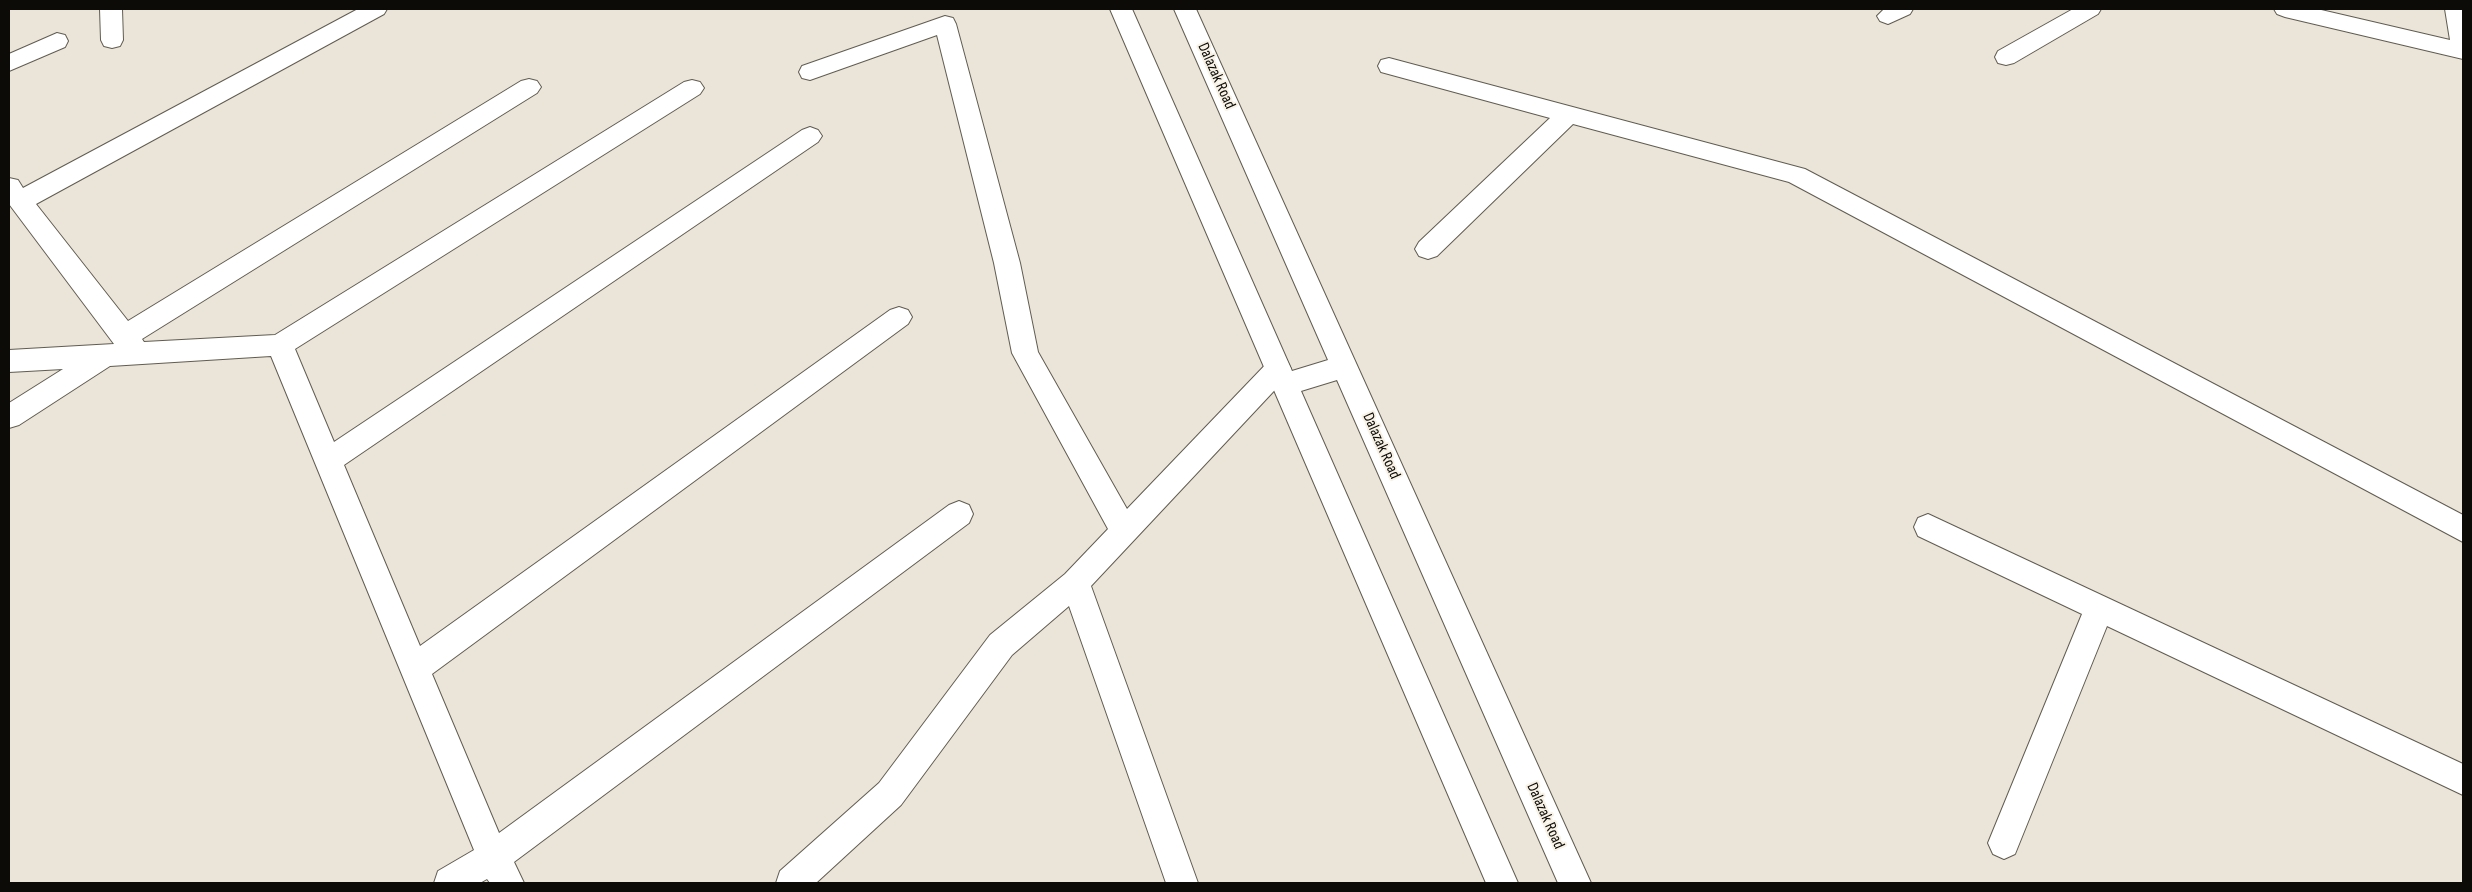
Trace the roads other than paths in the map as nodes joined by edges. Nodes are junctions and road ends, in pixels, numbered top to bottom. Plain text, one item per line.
1 (111, 9) edge
2 (376, 9) edge
3 (1120, 9) edge
4 (1185, 9) edge
5 (2090, 9) edge
6 (2285, 9) edge
7 (2456, 9) edge
8 (112, 40) dead end
9 (57, 41) dead end
10 (2463, 50) edge
11 (2006, 57) dead end
12 (9, 63) edge
13 (1389, 66) dead end
14 (810, 72) dead end
15 (529, 87) dead end
16 (692, 88) dead end
17 (1568, 114) junction
18 (810, 136) dead end
19 (14, 194) edge
20 (1428, 249) dead end
21 (899, 317) dead end
22 (280, 345) junction
23 (122, 349) junction
24 (9, 361) edge
25 (1346, 366) junction
26 (1281, 377) junction
27 (9, 417) edge
28 (328, 461) junction
29 (958, 514) dead end
30 (1928, 527) dead end
31 (2463, 529) edge
32 (1124, 531) junction
33 (1075, 583) junction
34 (2099, 608) junction
35 (415, 668) junction
36 (2463, 780) edge
37 (2004, 843) dead end
38 (493, 857) junction
39 (450, 883) edge
40 (508, 883) edge
41 (792, 883) edge
42 (1182, 883) edge
43 (1502, 883) edge
44 (1575, 883) edge

1 - 8 street
2 - 19 street
3 - 26 street
4 - 25 street, Dalazak Road
5 - 11 street
6 - 10 street
7 - 10 street
9 - 12 street
13 - 17 street
14 - 32 street
15 - 23 street
16 - 22 street
17 - 20 street
17 - 31 street
18 - 28 street
19 - 23 street
21 - 35 street
22 - 23 street
22 - 28 street
23 - 24 street
23 - 27 street
25 - 26 street
25 - 44 street, Dalazak Road
26 - 32 street
26 - 43 street
28 - 35 street
29 - 38 street
30 - 34 street
32 - 33 street
33 - 41 street
33 - 42 street
34 - 36 street
34 - 37 street
35 - 38 street
38 - 39 street
38 - 40 street

